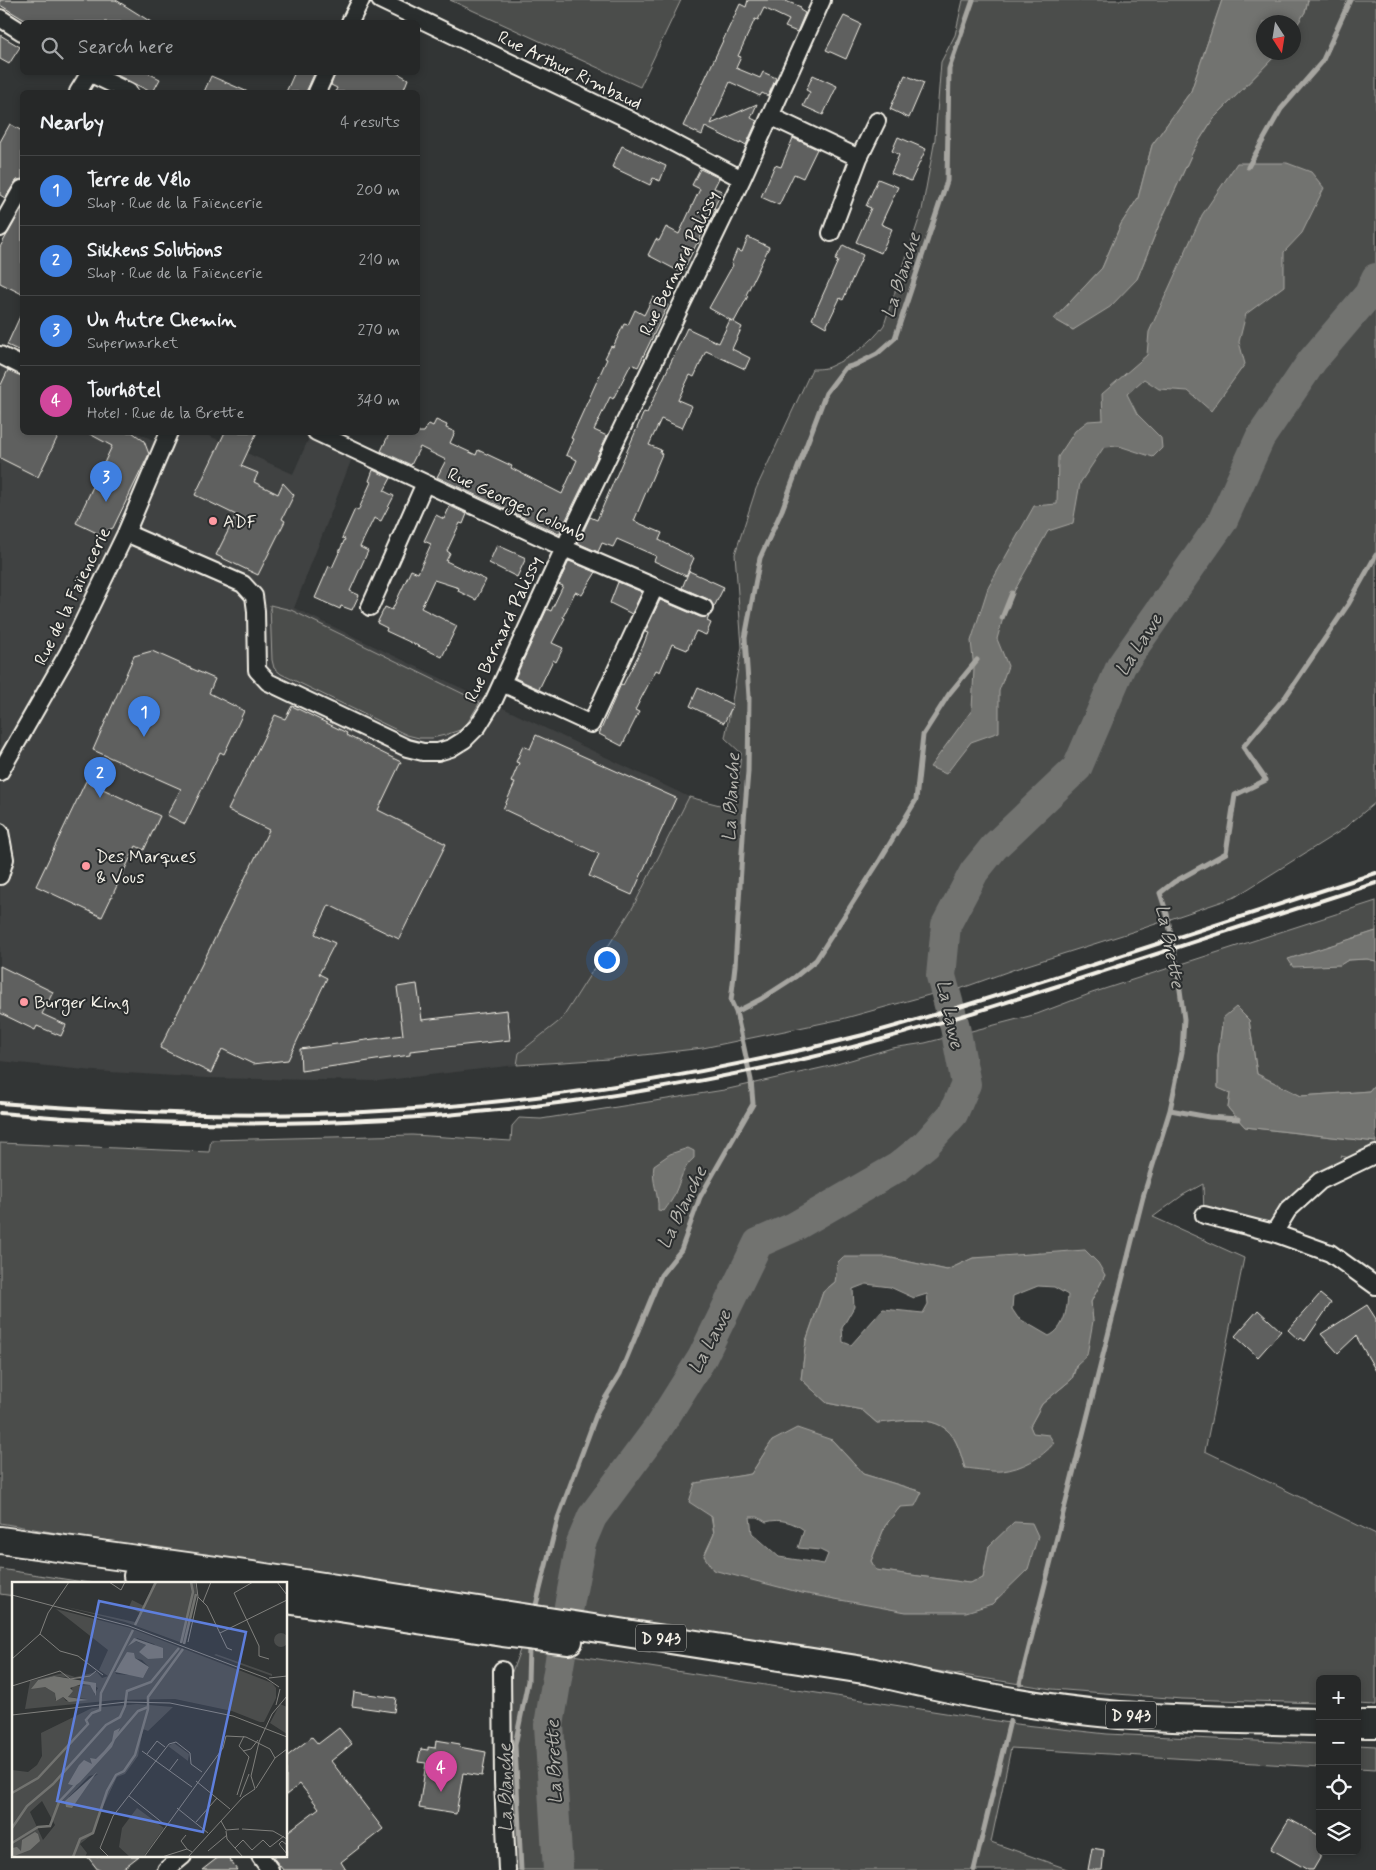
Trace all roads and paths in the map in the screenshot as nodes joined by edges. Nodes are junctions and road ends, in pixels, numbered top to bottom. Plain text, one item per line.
1 (361, 0) edge
2 (380, 0) edge
3 (822, 0) edge
4 (0, 18) edge
5 (351, 20) edge
6 (20, 31) edge
7 (87, 75) edge
8 (92, 75) edge
9 (325, 75) edge
10 (79, 90) edge
11 (125, 90) edge
12 (318, 90) edge
13 (770, 116) junction
14 (877, 121) dead end
15 (859, 158) junction
16 (742, 179) junction
17 (20, 193) edge
18 (0, 228) edge
19 (831, 232) dead end
20 (0, 355) edge
21 (20, 365) edge
22 (165, 435) edge
23 (322, 435) edge
24 (425, 483) junction
25 (126, 533) junction
26 (564, 548) junction
27 (655, 587) junction
28 (370, 607) dead end
29 (704, 608) dead end
30 (502, 683) junction
31 (0, 772) edge
32 (0, 832) edge
33 (0, 876) edge
34 (1376, 1154) edge
35 (1204, 1215) dead end
36 (1274, 1234) junction
37 (1376, 1286) edge
38 (0, 1540) edge
39 (0, 1554) edge
40 (171, 1582) edge
41 (288, 1600) edge
42 (502, 1670) dead end
43 (944, 1689) junction
44 (1316, 1722) edge
45 (1361, 1724) edge
46 (1376, 1724) edge
47 (181, 1858) edge
48 (261, 1858) edge
49 (166, 1870) edge
50 (270, 1870) edge
51 (507, 1870) edge

1 - 5 street
2 - 16 street, Rue Arthur Rimbaud
3 - 13 street, Rue Bernard Palissy
4 - 6 street
7 - 10 street
8 - 11 street
9 - 12 street
13 - 15 street
13 - 16 street, Rue Bernard Palissy
14 - 15 street
15 - 19 street
16 - 26 street, Rue Bernard Palissy
17 - 18 street
20 - 21 street
22 - 25 street, Rue de la Faïencerie
23 - 24 street, Rue Georges Colomb
24 - 26 street, Rue Georges Colomb
24 - 28 street
25 - 30 street, Rue Bernard Palissy
25 - 31 street, Rue de la Faïencerie
26 - 27 street, Rue Georges Colomb
26 - 30 street, Rue Bernard Palissy
27 - 29 street, Rue Georges Colomb
27 - 30 street
32 - 33 street
34 - 36 street
35 - 36 street
36 - 37 street
38 - 43 main road, D 943
39 - 40 main road
41 - 43 main road, D 943
42 - 51 street
43 - 44 main road, D 943
45 - 46 main road
47 - 49 street
48 - 50 street

